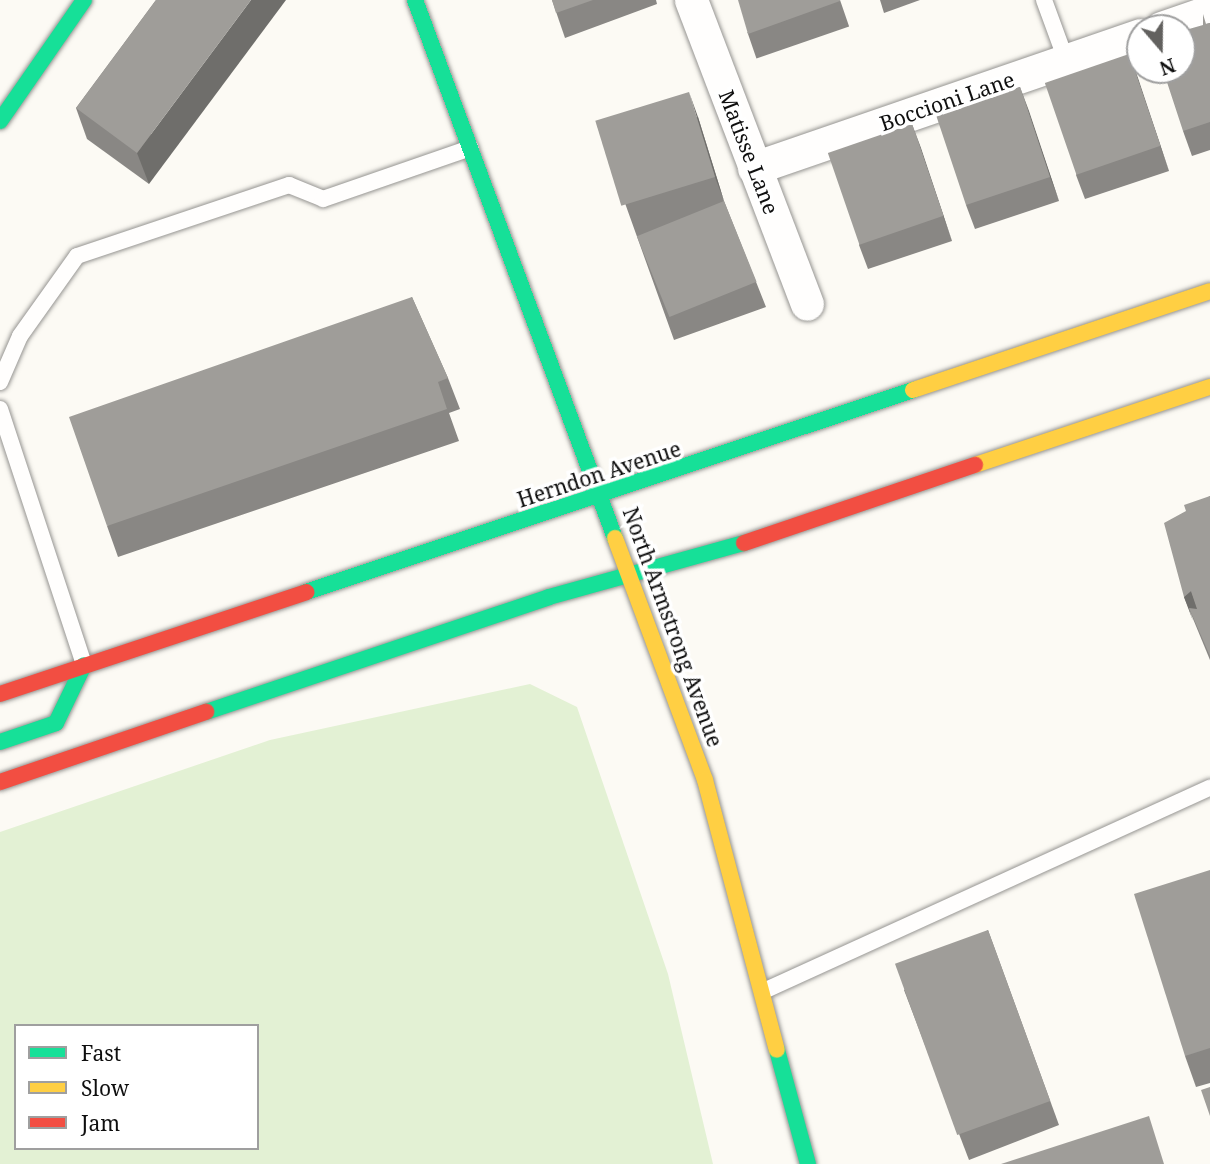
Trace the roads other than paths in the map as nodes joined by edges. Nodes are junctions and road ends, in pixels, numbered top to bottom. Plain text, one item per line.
1 (84, 0) edge
2 (415, 0) edge
3 (691, 0) edge
4 (1044, 0) edge
5 (1126, 40) edge
6 (1066, 60) junction
7 (0, 121) edge
8 (474, 147) junction
9 (754, 168) junction
10 (1210, 290) edge
11 (807, 304) dead end
12 (0, 382) edge
13 (1210, 387) edge
14 (0, 409) edge
15 (604, 495) junction
16 (632, 575) junction
17 (84, 665) junction
18 (0, 694) edge
19 (0, 742) edge
20 (0, 782) edge
21 (1210, 788) edge
22 (766, 990) junction
23 (808, 1164) edge

1 - 7 main road
2 - 8 main road, North Armstrong Avenue
3 - 9 street, Matisse Lane
4 - 6 lane
5 - 6 street, Boccioni Lane
6 - 9 street, Boccioni Lane
8 - 12 lane
8 - 15 main road, North Armstrong Avenue
9 - 11 street, Matisse Lane
10 - 15 main road, Herndon Avenue
13 - 16 main road
14 - 17 lane
15 - 16 main road, North Armstrong Avenue
15 - 17 main road, Herndon Avenue
16 - 20 main road
16 - 22 main road, North Armstrong Avenue
17 - 18 main road, Herndon Avenue
17 - 19 main road
21 - 22 lane
22 - 23 main road, North Armstrong Avenue

